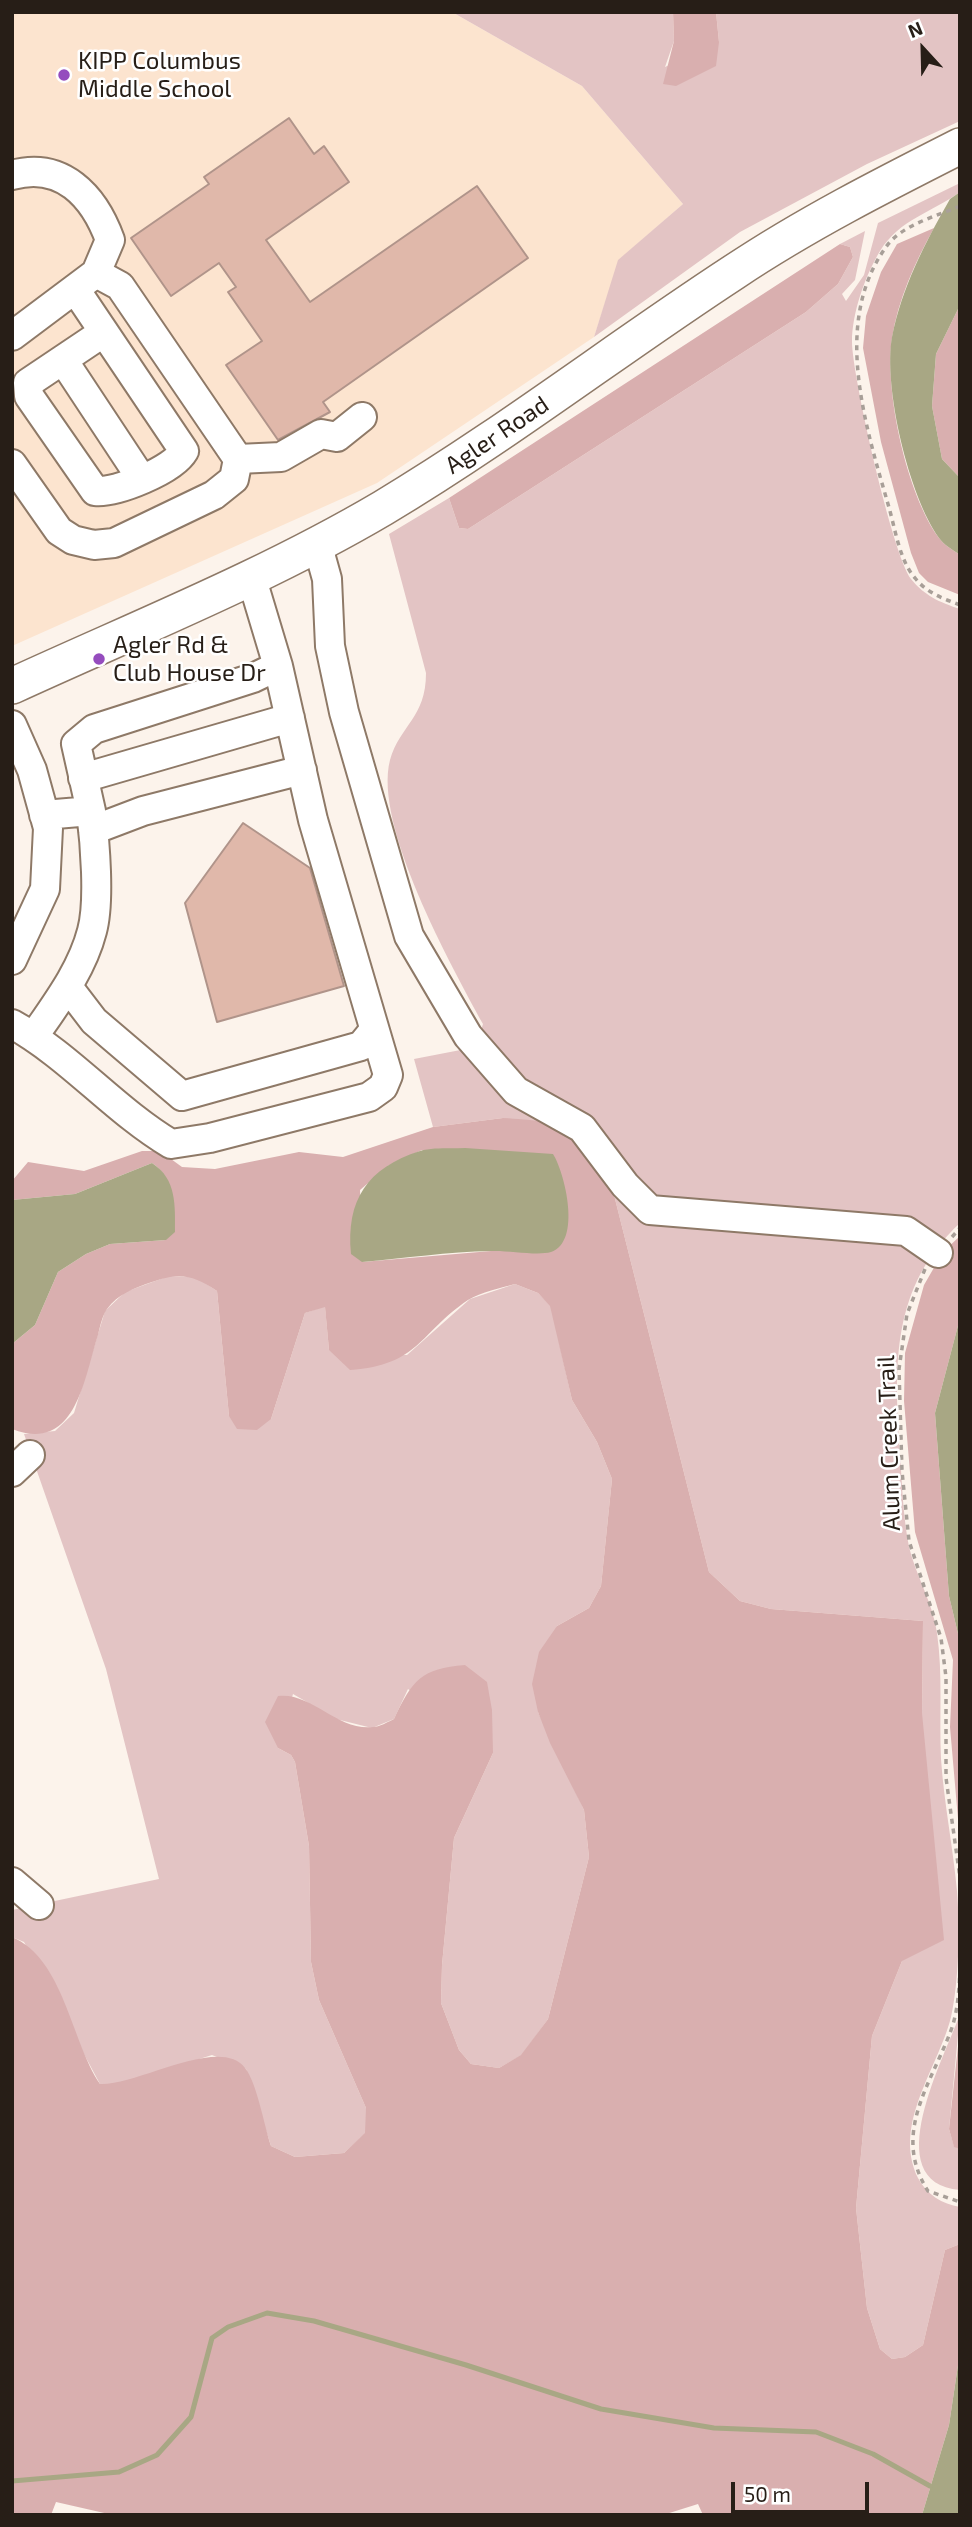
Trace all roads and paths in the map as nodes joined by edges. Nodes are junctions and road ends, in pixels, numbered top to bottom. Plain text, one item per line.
1 (960, 146) edge
2 (12, 175) edge
3 (960, 206) edge
4 (85, 281) junction
5 (104, 332) junction
6 (12, 335) edge
7 (63, 360) junction
8 (362, 417) dead end
9 (238, 459) junction
10 (12, 464) edge
11 (141, 478) junction
12 (317, 543) junction
13 (251, 576) junction
14 (960, 605) edge
15 (278, 666) junction
16 (12, 686) edge
17 (290, 718) junction
18 (12, 725) edge
19 (302, 770) junction
20 (83, 778) junction
21 (44, 814) junction
22 (92, 820) junction
23 (12, 960) edge
24 (68, 987) junction
25 (23, 1030) edge
26 (374, 1030) junction
27 (960, 1228) edge
28 (938, 1254) junction
29 (960, 1878) edge
30 (12, 1882) edge
31 (39, 1905) dead end
32 (960, 1968) edge
33 (958, 2202) edge

1 - 12 main road, Agler Road
2 - 4 street
3 - 14 path
4 - 5 street
4 - 6 street
4 - 9 street
5 - 7 street
5 - 11 street
7 - 11 street
7 - 11 street
8 - 9 street
9 - 10 street
12 - 13 main road, Agler Road
12 - 28 street
13 - 15 street
13 - 16 main road, Agler Road
15 - 17 street
15 - 20 street
17 - 19 street
17 - 20 street
18 - 21 street
19 - 22 street
19 - 26 street
20 - 22 street
21 - 22 street
21 - 23 street
22 - 24 street
24 - 25 street
24 - 26 street
25 - 26 street
27 - 28 path, Alum Creek Trail
28 - 29 path, Alum Creek Trail
30 - 31 street
32 - 33 path

